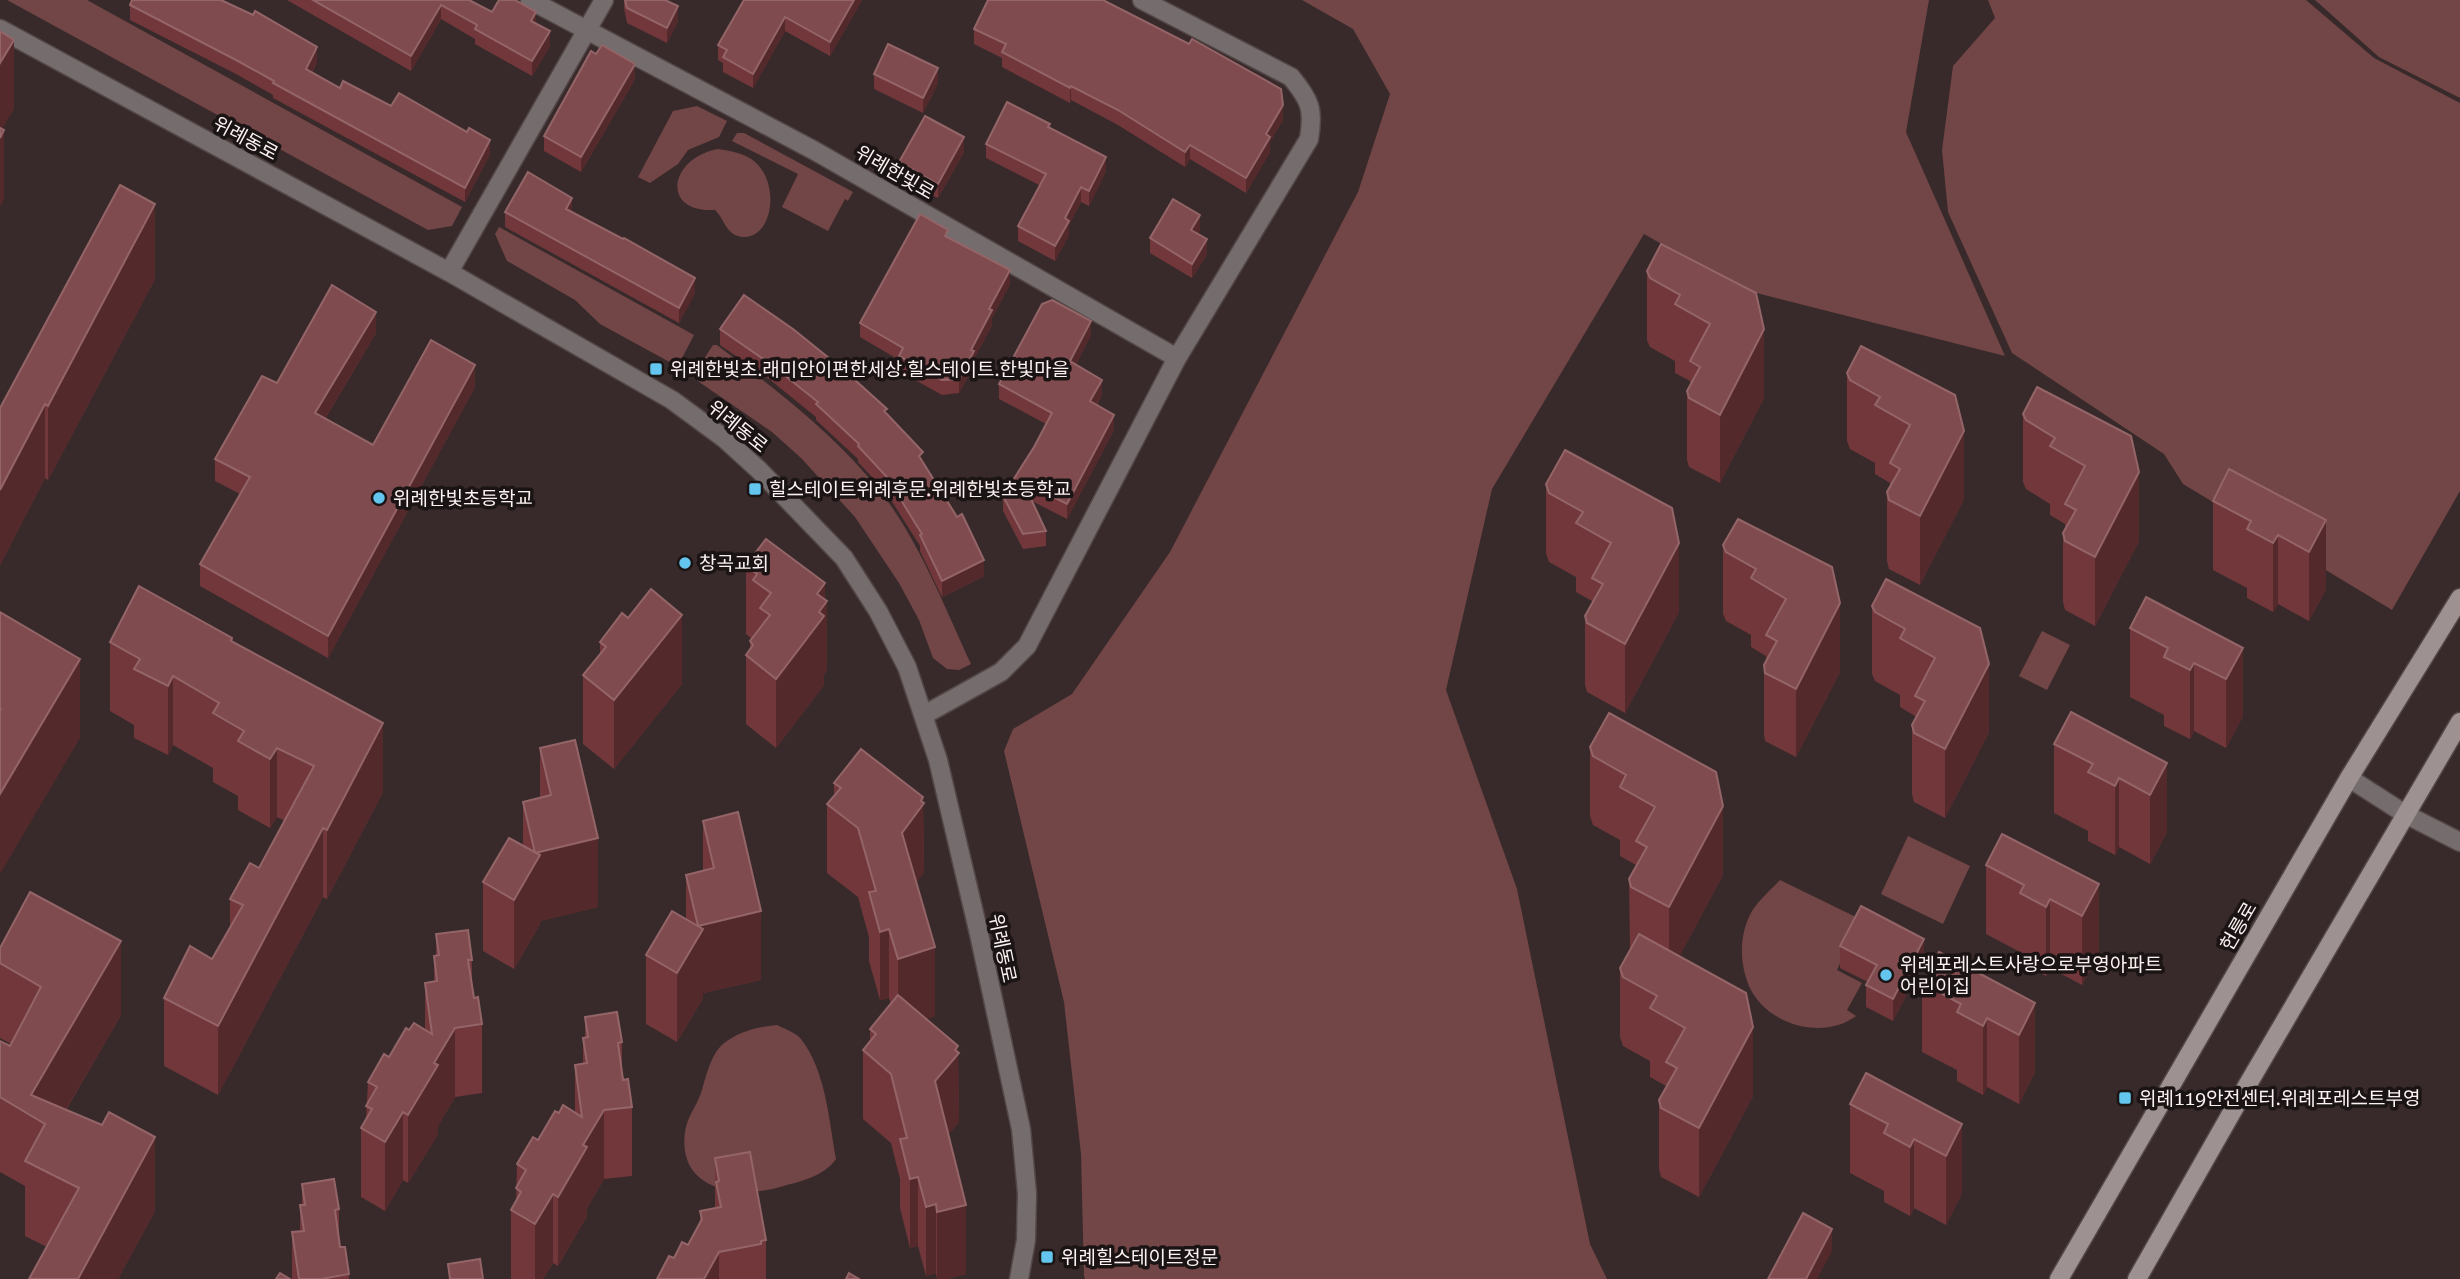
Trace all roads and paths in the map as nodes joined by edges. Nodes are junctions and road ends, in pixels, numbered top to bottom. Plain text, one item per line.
1 (530, 0) edge
2 (604, 0) edge
3 (1142, 0) edge
4 (0, 29) edge
5 (588, 30) junction
6 (449, 272) junction
7 (1177, 358) junction
8 (2460, 598) edge
9 (924, 715) junction
10 (2460, 722) edge
11 (2349, 778) junction
12 (2405, 814) junction
13 (2460, 842) edge
14 (1019, 1279) edge
15 (2059, 1279) edge
16 (2137, 1279) edge

1 - 5 street, 위례한빛로
2 - 5 street
3 - 7 street
4 - 6 street, 위례동로
5 - 6 street
5 - 7 street, 위례한빛로
6 - 9 street, 위례동로
7 - 9 street
8 - 11 main road, 헌릉로
9 - 14 street, 위례동로
10 - 12 main road
11 - 12 street
11 - 15 main road, 헌릉로
12 - 13 street
12 - 16 main road

